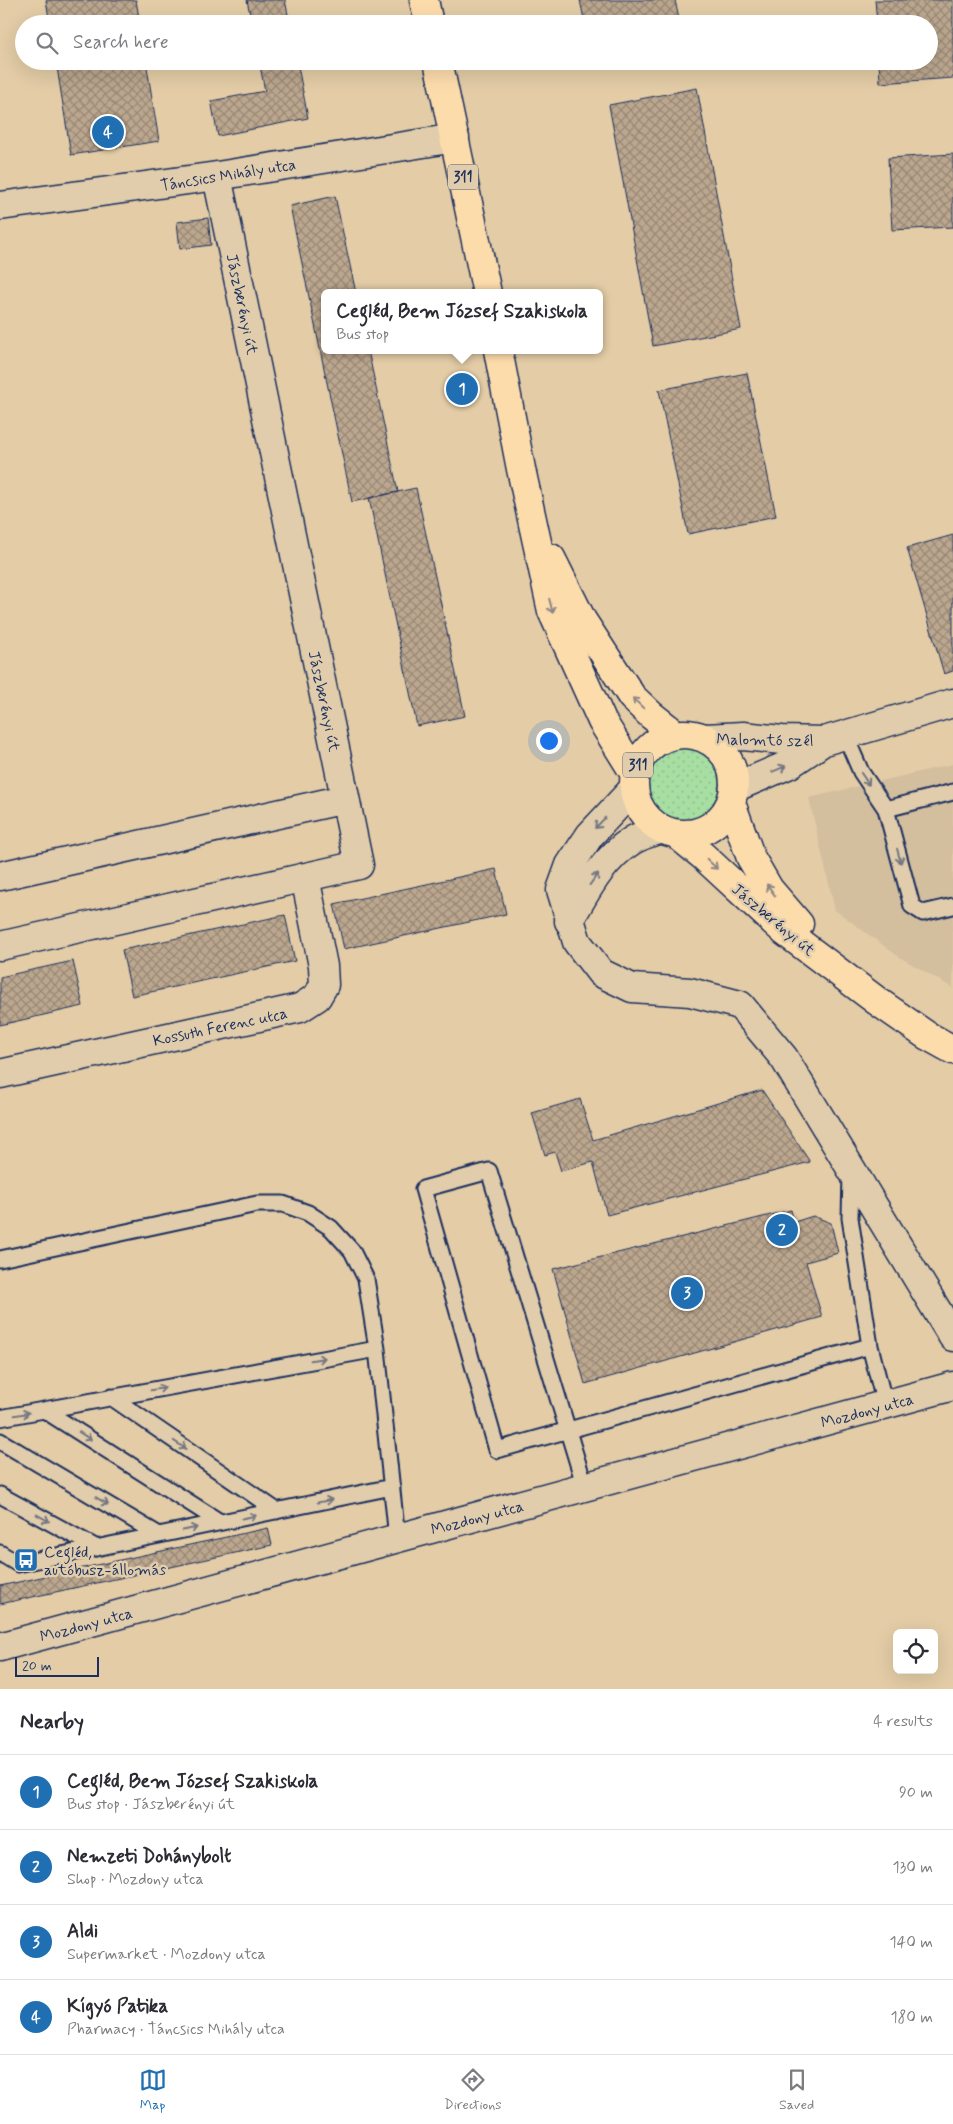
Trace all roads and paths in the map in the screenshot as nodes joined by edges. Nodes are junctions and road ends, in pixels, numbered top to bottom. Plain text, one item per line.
1 (424, 0) edge
2 (427, 15) edge
3 (440, 70) edge
4 (455, 138) junction
5 (217, 176) junction
6 (0, 206) edge
7 (486, 289) edge
8 (499, 354) edge
9 (534, 524) junction
10 (953, 703) edge
11 (675, 734) junction
12 (705, 738) junction
13 (835, 738) junction
14 (634, 781) junction
15 (953, 792) edge
16 (733, 795) junction
17 (345, 799) junction
18 (886, 809) junction
19 (668, 831) junction
20 (0, 876) edge
21 (305, 877) junction
22 (953, 906) edge
23 (569, 921) junction
24 (0, 946) edge
25 (877, 1001) junction
26 (953, 1050) edge
27 (0, 1074) edge
28 (850, 1168) junction
29 (0, 1259) edge
30 (953, 1337) edge
31 (870, 1346) junction
32 (377, 1349) junction
33 (953, 1386) edge
34 (110, 1397) junction
35 (885, 1405) junction
36 (44, 1410) junction
37 (0, 1418) edge
38 (568, 1431) junction
39 (0, 1440) edge
40 (392, 1487) junction
41 (585, 1487) junction
42 (0, 1495) edge
43 (277, 1511) junction
44 (220, 1522) junction
45 (159, 1535) junction
46 (397, 1538) junction
47 (97, 1548) junction
48 (0, 1553) edge
49 (0, 1647) edge

1 - 2 main road
3 - 4 main road, 311
4 - 5 street, Táncsics Mihály utca
4 - 7 main road, 311
5 - 6 street, Táncsics Mihály utca
5 - 17 street, Jászberényi út
8 - 9 main road, 311
11 -> 9 main road, 311
9 -> 14 main road, 311
10 - 13 street, Malomtó szél
11 - 12 main road
11 - 14 main road, 311
12 - 13 street, Malomtó szél
12 - 16 main road, 311
16 -> 13 street, Malomtó szél
13 -> 18 lane
14 - 19 main road, 311
14 -> 23 street
15 - 18 lane
16 - 19 main road
25 -> 16 main road, Jászberényi út / 311
17 - 20 street
17 - 21 street, Jászberényi út
18 -> 22 lane
23 -> 19 street
19 -> 25 main road, Jászberényi út / 311
21 - 24 street, Jászberényi út
21 - 27 street, Kossuth Ferenc utca
23 - 28 street
25 - 26 main road, Jászberényi út / 311
28 - 30 street
28 - 31 lane
29 - 32 lane
31 - 35 lane
31 - 38 lane
34 -> 32 lane
32 - 40 lane
33 - 35 street, Mozdony utca
34 - 36 lane
34 -> 43 lane
35 - 41 street, Mozdony utca
37 -> 36 lane
36 -> 44 lane
38 - 38 lane
38 - 41 lane
39 -> 45 lane
43 -> 40 lane
40 - 46 lane
41 - 46 street, Mozdony utca
42 -> 47 lane
44 -> 43 lane
45 -> 44 lane
45 - 47 lane
46 - 49 street, Mozdony utca
47 - 48 lane

